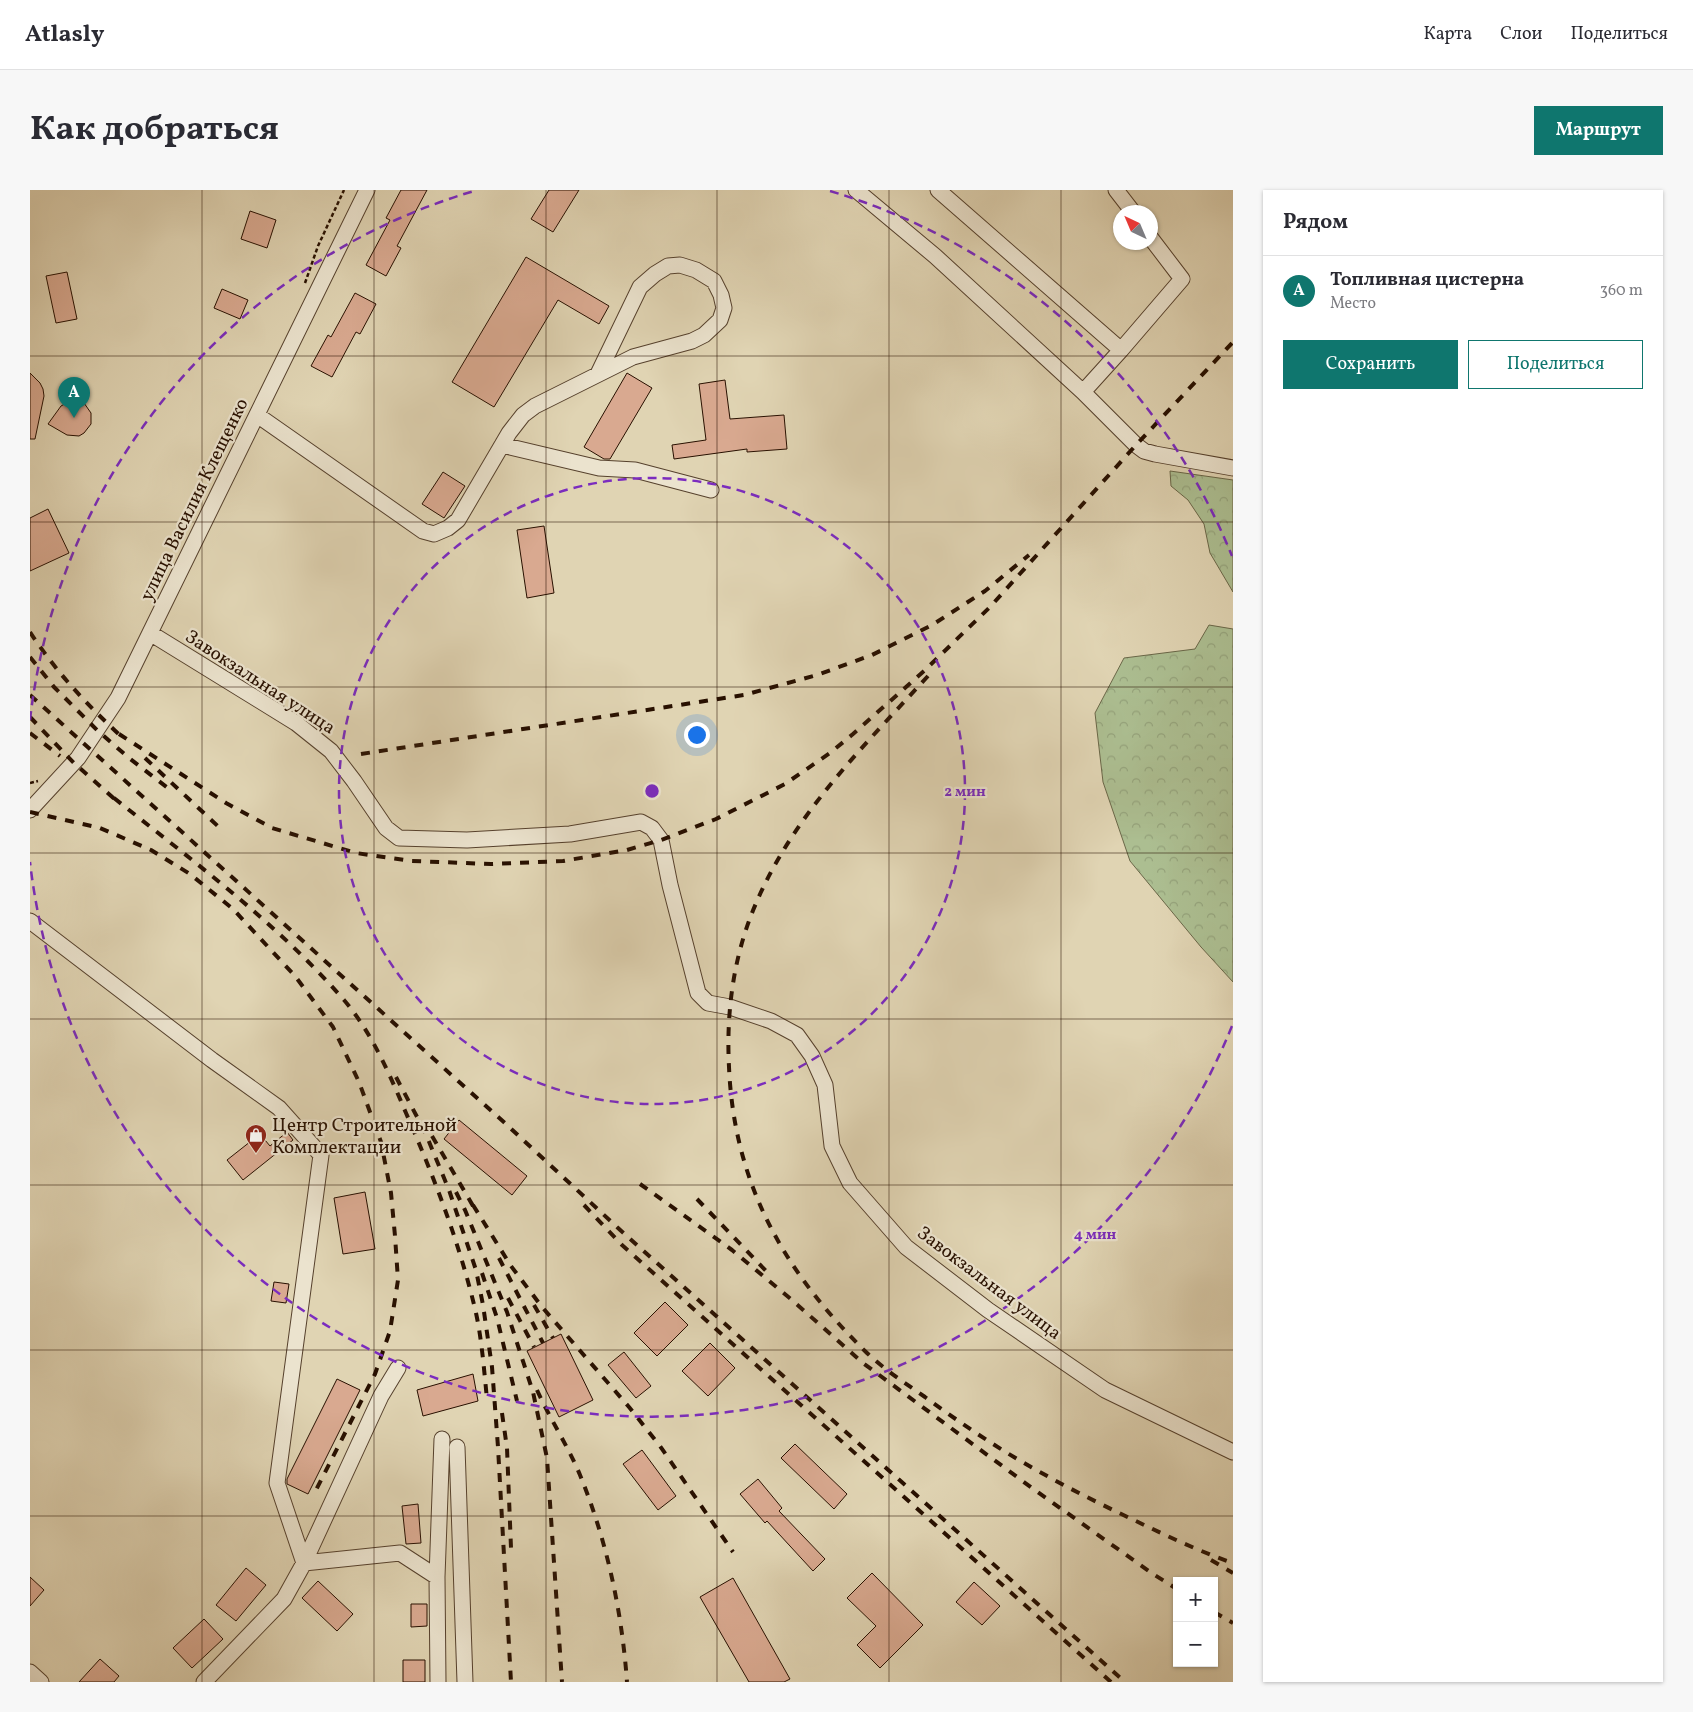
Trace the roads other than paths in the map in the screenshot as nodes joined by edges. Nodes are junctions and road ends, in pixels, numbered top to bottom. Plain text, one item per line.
1 (367, 190) edge
2 (856, 190) edge
3 (938, 190) edge
4 (1116, 190) edge
5 (1127, 205) edge
6 (1158, 248) edge
7 (1121, 350) junction
8 (598, 374) junction
9 (1083, 392) junction
10 (258, 415) junction
11 (502, 445) junction
12 (1233, 468) edge
13 (711, 490) dead end
14 (150, 633) junction
15 (30, 810) edge
16 (30, 921) edge
17 (398, 1368) dead end
18 (442, 1439) dead end
19 (457, 1447) dead end
20 (1233, 1452) edge
21 (304, 1563) junction
22 (437, 1577) junction
23 (30, 1672) edge
24 (41, 1682) edge
25 (204, 1682) edge
26 (438, 1682) edge
27 (465, 1682) edge

1 - 10 street, улица Василия Клещенко
2 - 9 street
3 - 7 street
4 - 5 street
6 - 7 street
7 - 9 street
8 - 8 street
8 - 11 street
9 - 12 street
10 - 11 street
10 - 14 street, улица Василия Клещенко
11 - 13 street
14 - 15 street, улица Василия Клещенко
14 - 20 street, Завокзальная улица
16 - 21 street
17 - 21 street
18 - 22 street
19 - 27 street
21 - 22 street
21 - 25 street
22 - 26 street
23 - 24 street

